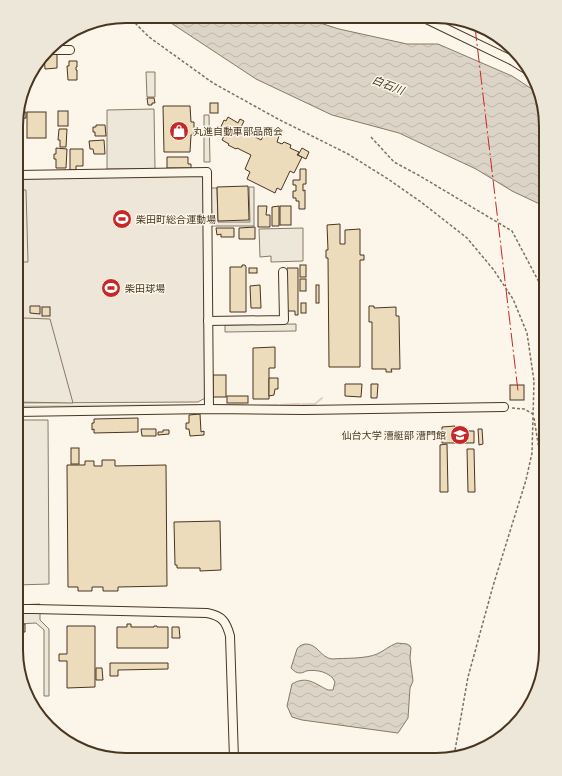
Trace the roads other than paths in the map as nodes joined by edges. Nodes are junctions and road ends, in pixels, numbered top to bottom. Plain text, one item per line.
1 (434, 23) edge
2 (57, 50) edge
3 (70, 50) dead end
4 (518, 64) edge
5 (23, 175) edge
6 (283, 272) dead end
7 (208, 321) junction
8 (504, 407) road end
9 (209, 409) junction
10 (23, 412) edge
11 (23, 610) edge
12 (234, 753) edge

1 - 4 street
2 - 3 street
5 - 7 street
6 - 7 street
7 - 9 street
8 - 9 street
9 - 10 street
11 - 12 street

